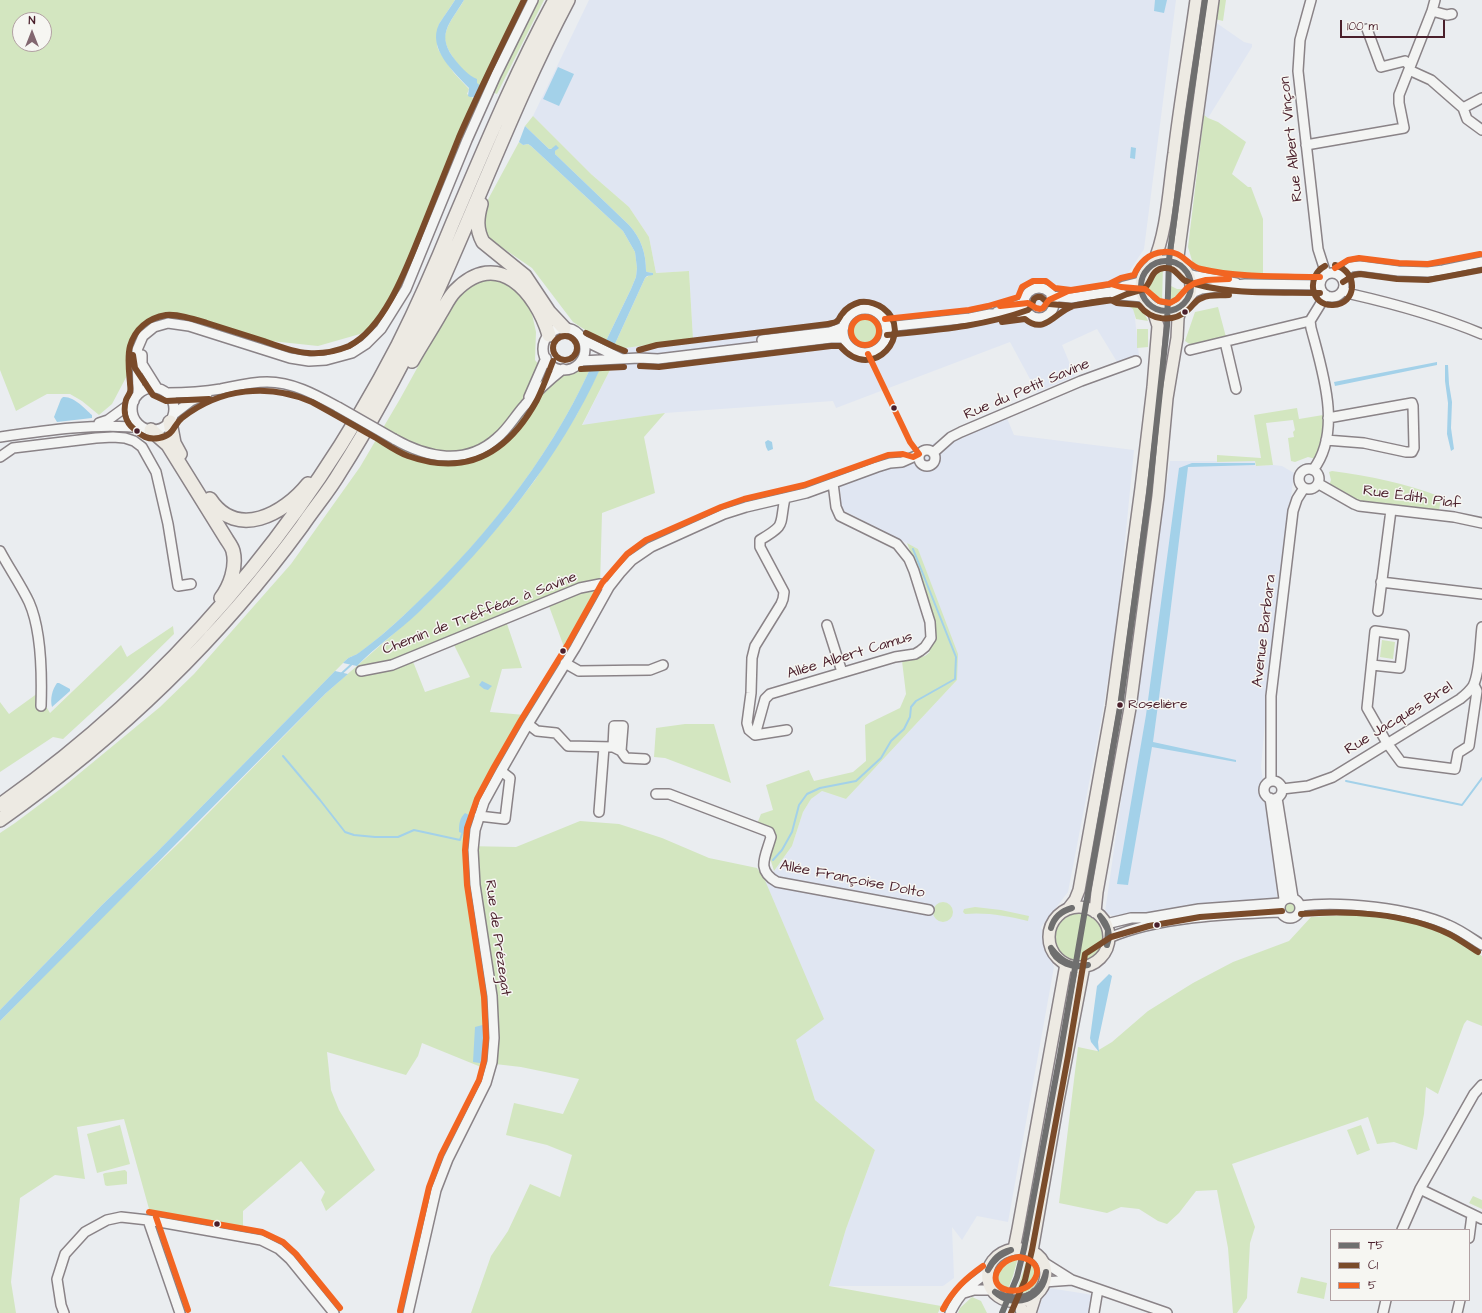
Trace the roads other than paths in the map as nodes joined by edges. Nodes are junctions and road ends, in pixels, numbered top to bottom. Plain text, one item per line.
1 (533, 0) edge
2 (555, 0) edge
3 (568, 0) edge
4 (1196, 0) edge
5 (1213, 0) edge
6 (1311, 0) edge
7 (1435, 0) edge
8 (1432, 11) junction
9 (1452, 14) dead end
10 (1367, 29) dead end
11 (1409, 68) junction
12 (1482, 98) edge
13 (1463, 108) junction
14 (1482, 130) edge
15 (1306, 145) junction
16 (496, 154) junction
17 (1482, 262) edge
18 (1153, 263) junction
19 (1181, 265) junction
20 (1188, 274) junction
21 (1326, 274) junction
22 (1339, 275) junction
23 (1140, 282) junction
24 (1245, 284) junction
25 (1320, 285) junction
26 (1343, 290) junction
27 (1111, 292) junction
28 (1326, 295) junction
29 (1052, 296) junction
30 (1143, 297) junction
31 (1071, 298) junction
32 (1185, 302) junction
33 (1025, 307) junction
34 (1053, 307) junction
35 (1152, 307) junction
36 (1310, 321) junction
37 (154, 327) junction
38 (844, 327) junction
39 (886, 327) junction
40 (564, 328) junction
41 (1482, 334) edge
42 (549, 335) junction
43 (844, 338) junction
44 (583, 340) junction
45 (1226, 342) junction
46 (1190, 350) dead end
47 (646, 357) junction
48 (546, 358) junction
49 (622, 358) junction
50 (581, 361) junction
51 (1136, 361) dead end
52 (563, 369) junction
53 (157, 388) junction
54 (222, 388) junction
55 (1236, 389) dead end
56 (167, 393) junction
57 (136, 398) junction
58 (525, 405) junction
59 (380, 406) junction
60 (172, 418) junction
61 (1328, 418) junction
62 (90, 426) junction
63 (148, 429) junction
64 (0, 430) edge
65 (42, 432) junction
66 (16, 435) junction
67 (0, 437) edge
68 (1326, 440) junction
69 (46, 444) junction
70 (338, 449) junction
71 (933, 453) junction
72 (0, 457) edge
73 (920, 458) junction
74 (1313, 470) junction
75 (833, 483) junction
76 (1319, 484) junction
77 (1304, 488) junction
78 (785, 498) junction
79 (1391, 510) junction
80 (1482, 523) edge
81 (0, 551) edge
82 (1382, 582) junction
83 (190, 584) dead end
84 (609, 587) junction
85 (1482, 594) edge
86 (1378, 611) dead end
87 (827, 625) dead end
88 (1482, 627) edge
89 (175, 656) junction
90 (565, 663) junction
91 (663, 665) dead end
92 (1372, 665) junction
93 (361, 671) dead end
94 (842, 672) junction
95 (1477, 679) edge
96 (41, 706) dead end
97 (528, 724) junction
98 (787, 730) dead end
99 (754, 735) junction
100 (1387, 743) junction
101 (612, 749) junction
102 (645, 759) dead end
103 (501, 771) junction
104 (1271, 781) junction
105 (1282, 788) junction
106 (656, 794) dead end
107 (1274, 798) junction
108 (0, 805) edge
109 (598, 812) dead end
110 (479, 816) junction
111 (0, 820) edge
112 (1284, 903) junction
113 (1300, 906) junction
114 (1068, 909) junction
115 (929, 910) dead end
116 (1095, 912) junction
117 (1106, 924) junction
118 (1109, 938) junction
119 (1482, 945) edge
120 (1066, 964) junction
121 (1084, 966) junction
122 (1482, 1085) edge
123 (1420, 1189) junction
124 (1472, 1215) junction
125 (1482, 1219) edge
126 (148, 1220) junction
127 (1402, 1229) edge
128 (1470, 1230) edge
129 (1014, 1249) junction
130 (1032, 1251) junction
131 (1045, 1263) junction
132 (988, 1272) junction
133 (1072, 1280) junction
134 (1044, 1282) junction
135 (1098, 1289) junction
136 (992, 1290) junction
137 (1036, 1294) junction
138 (960, 1295) junction
139 (1019, 1301) junction
140 (1386, 1301) edge
141 (1460, 1301) edge
142 (64, 1313) edge
143 (180, 1313) edge
144 (334, 1313) edge
145 (408, 1313) edge
146 (950, 1313) edge
147 (1022, 1313) edge
148 (1030, 1313) edge
149 (1094, 1313) edge
150 (1167, 1313) edge
151 (1383, 1313) edge
152 (1458, 1313) edge

1 - 37 street
2 - 70 highway
3 - 16 highway
4 - 18 main road
5 - 19 main road
6 - 15 street, Rue Albert Vinçon
7 - 8 street
8 - 9 street
8 - 11 street
10 - 11 street
11 - 13 street
11 - 15 street
12 - 13 street
13 - 14 street
15 - 21 street, Rue Albert Vinçon
16 - 40 highway
16 - 59 highway
17 - 22 street
18 - 19 main road
18 - 23 main road
19 - 20 main road
20 - 24 street
20 - 32 main road
21 - 22 street
21 - 25 street
22 - 26 street
23 - 27 street
23 - 30 main road
24 - 25 street
24 - 32 street
25 - 28 street
26 - 28 street
26 - 41 street
27 - 30 street
27 - 31 street
28 - 36 street
29 - 31 street
29 - 33 street
29 - 34 street
30 - 35 main road
31 - 34 street
32 - 35 main road
32 - 116 main road
33 - 34 street
33 - 39 street
35 - 114 main road
36 - 45 street
36 - 61 street
37 - 53 street
37 - 57 street
38 - 39 street
38 - 43 street
38 - 47 street
39 - 43 street
40 - 42 street
40 - 44 street
42 - 48 street
42 - 59 highway
43 - 47 street
44 - 49 street
44 - 50 street
45 - 46 street
45 - 55 street
47 - 49 street
48 - 52 street
48 - 58 street
49 - 50 street
50 - 52 street
51 - 71 street, Rue du Petit Savine
52 - 58 street
53 - 56 street
53 - 57 street
54 - 56 street
54 - 58 street, bridge
54 - 60 street
56 - 60 street
57 - 62 street
57 - 63 street
59 - 111 highway
60 - 63 street
60 - 70 highway
61 - 68 street
61 - 68 street
62 - 63 street
62 - 65 street
63 - 89 highway
64 - 66 street
65 - 66 street
65 - 69 street
66 - 67 street
68 - 74 street
69 - 72 street
69 - 83 street
70 - 89 highway
71 - 73 street, Rue du Petit Savine
71 - 73 street, Rue du Petit Savine
73 - 75 street, Rue du Petit Savine
74 - 76 street
74 - 77 street
75 - 78 street, Rue du Petit Savine
75 - 94 street, Allée Albert Camus
76 - 77 street
76 - 79 street, Rue Édith Piaf
77 - 104 street, Avenue Barbara
78 - 84 street, Rue du Petit Savine
78 - 99 street
79 - 80 street, Rue Édith Piaf
79 - 82 street
81 - 96 street
82 - 85 street
82 - 86 street
84 - 90 street, Rue de Prézegat
84 - 93 street, Chemin de Tréfféac à Savine
87 - 94 street
88 - 95 street
89 - 108 highway
90 - 91 street
90 - 97 street, Rue de Prézegat
92 - 92 street
92 - 100 street
94 - 99 street, Allée Albert Camus
95 - 100 street, Rue Jacques Brel
95 - 100 street
97 - 101 street
97 - 103 street, Rue de Prézegat
98 - 99 street
100 - 105 street, Rue Jacques Brel
101 - 102 street
101 - 109 street
103 - 110 street, Rue de Prézegat
103 - 110 street
104 - 105 street
104 - 107 street
105 - 107 street
106 - 115 street, Allée Françoise Dolto
107 - 112 street
110 - 145 street, Rue de Prézegat
112 - 113 street
112 - 113 street
112 - 117 street
112 - 118 street
113 - 119 street
114 - 116 main road
114 - 120 main road
116 - 117 main road
117 - 118 main road
118 - 121 main road
120 - 121 main road
120 - 129 main road
121 - 130 main road
122 - 123 street
123 - 124 street
123 - 127 street
124 - 125 street
124 - 128 street
126 - 142 street
126 - 143 street
126 - 144 street
129 - 130 main road
129 - 132 main road
130 - 131 main road
131 - 133 street
131 - 134 main road
132 - 136 main road
132 - 138 street
133 - 134 street
133 - 135 street
134 - 137 main road
135 - 149 street
135 - 150 street
136 - 138 street
136 - 139 main road
137 - 139 main road
137 - 148 main road
138 - 146 street
139 - 147 main road
140 - 151 street
141 - 152 street

